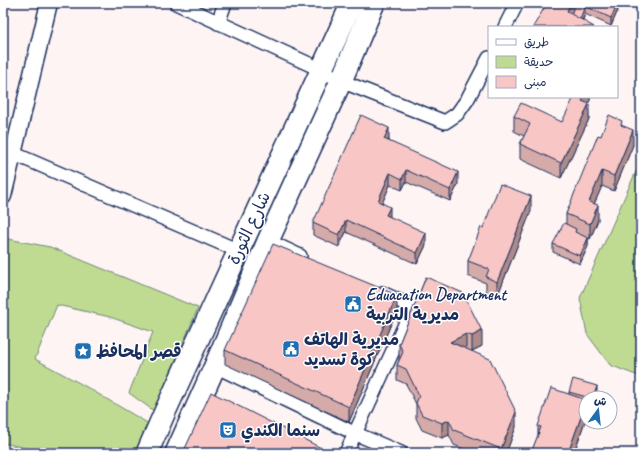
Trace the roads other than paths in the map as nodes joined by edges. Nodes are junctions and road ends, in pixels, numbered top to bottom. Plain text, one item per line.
1 (49, 3) edge
2 (176, 3) edge
3 (225, 3) edge
4 (352, 3) edge
5 (374, 3) edge
6 (517, 3) edge
7 (218, 23) junction
8 (506, 26) edge
9 (488, 60) edge
10 (322, 70) junction
11 (341, 81) junction
12 (8, 151) edge
13 (3, 196) edge
14 (268, 241) junction
15 (239, 251) junction
16 (311, 261) edge
17 (369, 287) edge
18 (215, 366) junction
19 (354, 433) junction
20 (147, 453) edge
21 (176, 453) edge
22 (346, 453) edge
23 (401, 453) edge

1 - 12 street
2 - 7 street
3 - 7 street
4 - 10 main road, شارع الثورة
5 - 11 main road, شارع الثورة
6 - 8 street
7 - 10 street
9 - 11 street
10 - 11 street
10 - 15 main road, شارع الثورة
11 - 14 main road, شارع الثورة
12 - 13 street
12 - 15 street
14 - 16 street
14 - 18 main road, شارع الثورة
15 - 20 main road, شارع الثورة
17 - 19 street
18 - 19 street
18 - 21 main road, شارع الثورة
19 - 22 street
19 - 23 street

